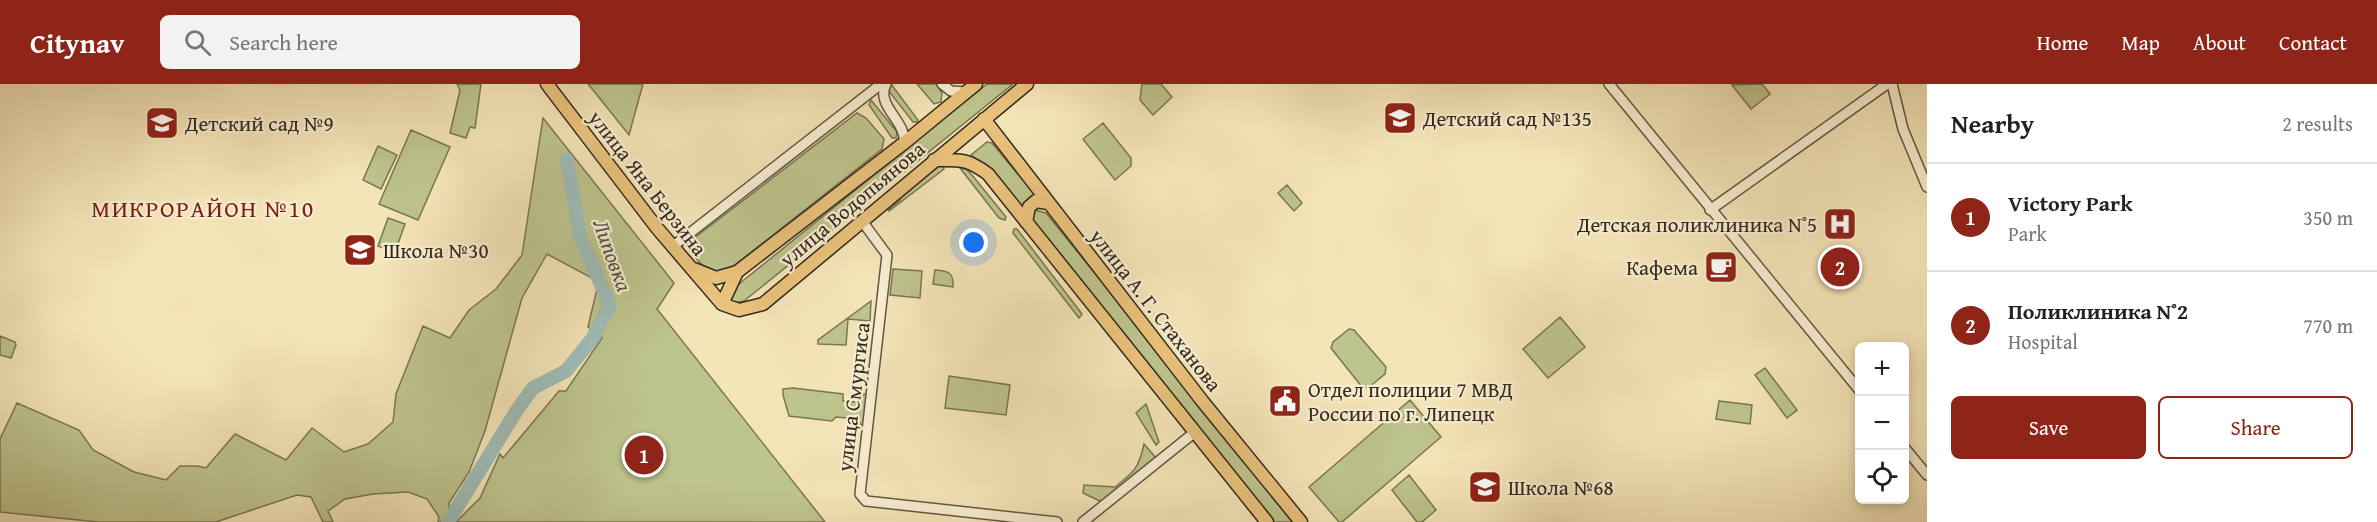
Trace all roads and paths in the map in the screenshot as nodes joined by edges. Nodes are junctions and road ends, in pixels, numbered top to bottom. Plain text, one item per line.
1 (547, 84) edge
2 (881, 84) edge
3 (886, 84) edge
4 (942, 84) edge
5 (1028, 84) edge
6 (1609, 84) edge
7 (1887, 84) edge
8 (1892, 84) edge
9 (971, 88) edge
10 (1846, 99) dead end
11 (1853, 108) junction
12 (984, 119) junction
13 (904, 143) junction
14 (934, 160) junction
15 (1927, 187) edge
16 (1048, 203) junction
17 (1710, 210) junction
18 (862, 221) junction
19 (1026, 222) junction
20 (672, 247) junction
21 (687, 266) junction
22 (737, 272) junction
23 (722, 304) junction
24 (1855, 385) edge
25 (1195, 432) junction
26 (1907, 450) edge
27 (1927, 474) edge
28 (1057, 522) edge
29 (1083, 522) edge
30 (1268, 522) edge
31 (1301, 522) edge

1 - 20 main road, улица Яна Берзина
2 - 20 street
3 - 13 street
4 - 9 street
5 - 12 main road, улица Водопьянова
6 - 17 street
7 - 11 street
8 - 15 street
9 - 13 main road, улица Водопьянова
10 - 11 street
11 - 17 street
12 - 14 main road, улица Водопьянова
12 - 16 main road, улица А. Г. Стаханова
13 - 22 main road, улица Водопьянова
14 - 18 main road, улица Водопьянова
14 - 19 main road
16 - 19 main road
16 - 31 main road, улица А. Г. Стаханова
17 - 24 street
18 - 23 main road, улица Водопьянова
18 - 28 street, улица Смургиса
19 - 25 main road
20 - 21 main road, улица Яна Берзина
21 - 22 main road
21 - 23 main road, улица Яна Берзина
22 - 23 main road, улица Водопьянова
25 - 29 street
25 - 30 main road
26 - 27 street

